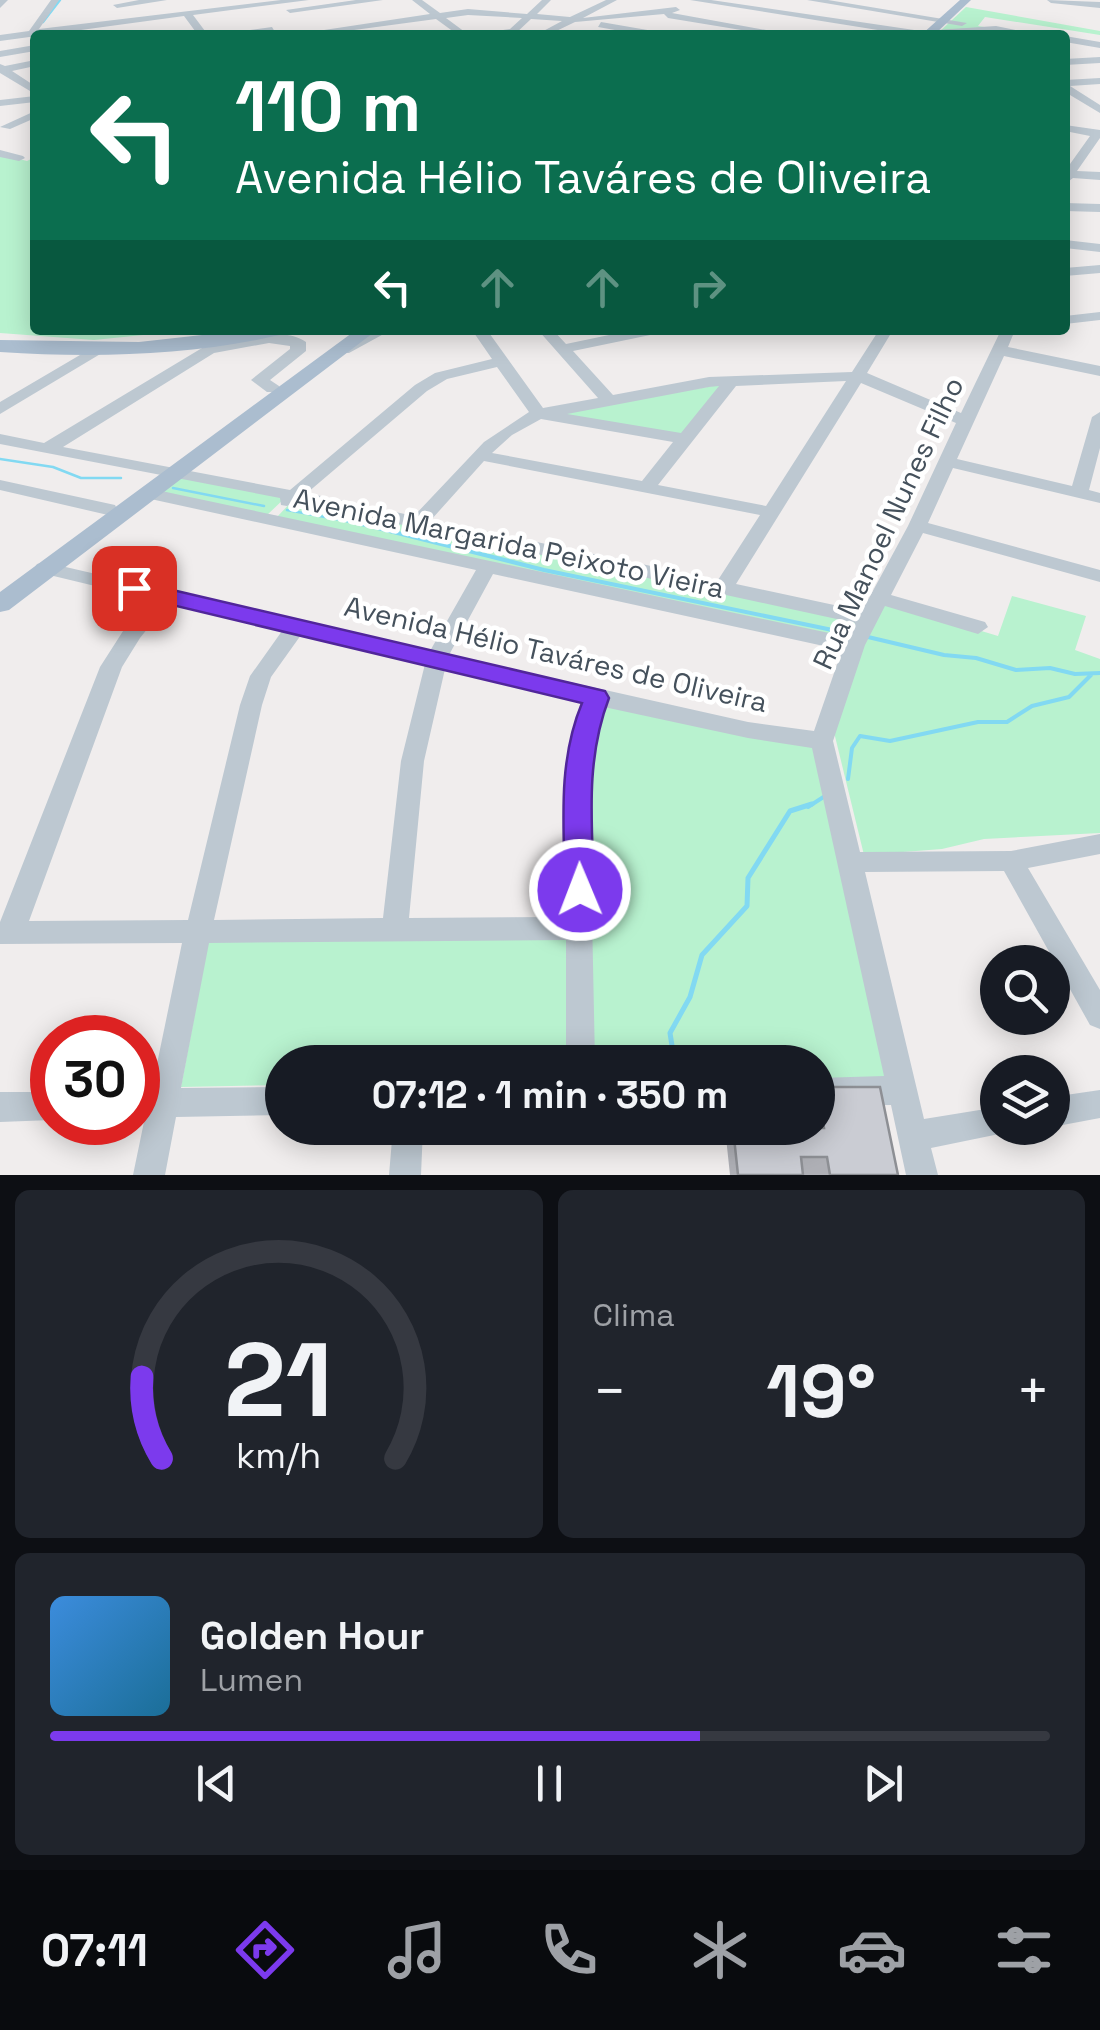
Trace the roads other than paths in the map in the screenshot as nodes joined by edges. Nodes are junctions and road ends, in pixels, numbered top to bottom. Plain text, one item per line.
1 (55, 0) edge
2 (68, 0) edge
3 (163, 0) edge
4 (212, 0) edge
5 (378, 0) edge
6 (416, 0) edge
7 (459, 0) edge
8 (526, 0) edge
9 (547, 0) edge
10 (613, 0) edge
11 (693, 0) edge
12 (811, 0) edge
13 (1051, 0) edge
14 (360, 2) junction
15 (598, 2) edge
16 (824, 2) edge
17 (120, 3) edge
18 (306, 4) edge
19 (1100, 5) edge
20 (668, 7) edge
21 (221, 9) junction
22 (511, 9) edge
23 (558, 9) dead end
24 (958, 10) edge
25 (468, 12) junction
26 (437, 16) junction
27 (530, 16) junction
28 (190, 17) junction
29 (802, 17) junction
30 (545, 18) junction
31 (574, 20) junction
32 (100, 22) junction
33 (386, 23) junction
34 (50, 26) junction
35 (35, 28) junction
36 (69, 30) edge
37 (82, 30) edge
38 (93, 30) edge
39 (199, 30) edge
40 (332, 30) edge
41 (350, 30) edge
42 (396, 30) edge
43 (457, 30) edge
44 (512, 30) edge
45 (550, 30) edge
46 (620, 30) edge
47 (643, 30) edge
48 (763, 30) edge
49 (784, 30) edge
50 (890, 30) edge
51 (931, 30) edge
52 (940, 30) edge
53 (978, 30) edge
54 (3, 38) edge
55 (1070, 41) edge
56 (1100, 45) edge
57 (30, 49) edge
58 (0, 54) edge
59 (1100, 60) edge
60 (1070, 62) edge
61 (30, 64) edge
62 (1, 69) edge
63 (1100, 81) edge
64 (29, 82) edge
65 (1070, 84) edge
66 (1070, 88) edge
67 (30, 100) edge
68 (4, 104) edge
69 (1096, 106) edge
70 (30, 116) edge
71 (6, 127) dead end
72 (30, 127) edge
73 (1070, 129) edge
74 (20, 133) dead end
75 (1099, 134) edge
76 (0, 153) edge
77 (19, 158) dead end
78 (1070, 173) edge
79 (1100, 176) edge
80 (1070, 177) edge
81 (1070, 207) edge
82 (1100, 208) edge
83 (1070, 245) edge
84 (1097, 251) edge
85 (1100, 269) edge
86 (1070, 272) edge
87 (1100, 316) edge
88 (1070, 319) edge
89 (248, 335) edge
90 (345, 335) edge
91 (361, 335) edge
92 (374, 335) edge
93 (482, 335) edge
94 (549, 335) edge
95 (631, 335) edge
96 (883, 335) edge
97 (1006, 335) edge
98 (0, 336) edge
99 (218, 340) edge
100 (0, 346) edge
101 (562, 349) junction
102 (96, 350) junction
103 (998, 350) junction
104 (333, 356) junction
105 (502, 360) junction
106 (1100, 371) edge
107 (859, 376) junction
108 (731, 382) junction
109 (273, 388) junction
110 (609, 400) junction
111 (0, 408) edge
112 (538, 414) junction
113 (1100, 418) edge
114 (968, 422) junction
115 (0, 439) edge
116 (683, 439) junction
117 (48, 449) junction
118 (483, 456) junction
119 (948, 462) junction
120 (175, 471) junction
121 (0, 485) edge
122 (646, 488) junction
123 (1079, 493) junction
124 (152, 494) junction
125 (293, 496) junction
126 (1100, 498) edge
127 (108, 509) junction
128 (771, 512) junction
129 (268, 520) junction
130 (418, 523) junction
131 (917, 526) junction
132 (488, 566) junction
133 (44, 568) junction
134 (1100, 576) edge
135 (0, 587) edge
136 (723, 589) junction
137 (163, 596) junction
138 (879, 598) junction
139 (0, 604) edge
140 (868, 619) junction
141 (296, 626) junction
142 (978, 627) dead end
143 (854, 645) junction
144 (436, 658) junction
145 (596, 698) junction
146 (822, 741) junction
147 (1100, 844) edge
148 (1011, 860) junction
149 (852, 862) junction
150 (580, 928) junction
151 (395, 930) junction
152 (198, 932) junction
153 (6, 933) edge
154 (1100, 1016) edge
155 (581, 1045) edge
156 (160, 1070) edge
157 (903, 1090) junction
158 (835, 1092) edge
159 (265, 1101) edge
160 (160, 1103) edge
161 (1100, 1104) edge
162 (30, 1106) edge
163 (0, 1107) edge
164 (1070, 1109) edge
165 (980, 1125) edge
166 (914, 1136) junction
167 (149, 1145) edge
168 (407, 1145) edge
169 (148, 1175) edge
170 (405, 1175) edge
171 (922, 1175) edge

1 - 35 street
2 - 34 street
3 - 17 street
4 - 21 street
5 - 14 street
6 - 26 street
7 - 25 street
8 - 22 street
9 - 27 street
10 - 15 street
11 - 20 street
11 - 29 street
12 - 16 street
13 - 19 street
14 - 18 street
14 - 33 street
15 - 20 street
15 - 31 street
16 - 24 street
16 - 29 street
17 - 32 street
18 - 21 street
18 - 28 street
18 - 40 street
20 - 31 street
20 - 47 street
20 - 48 street
21 - 28 street
22 - 25 street
22 - 27 street
23 - 30 street
24 - 51 main road
24 - 52 main road
24 - 53 street
25 - 26 street
26 - 33 street
26 - 43 street
27 - 30 street
27 - 44 street
28 - 32 street
28 - 38 street
28 - 39 street
29 - 49 street
29 - 50 street
30 - 31 street
31 - 45 street
31 - 46 street
32 - 37 street
33 - 41 street
33 - 42 street
34 - 35 street
34 - 36 street
35 - 54 street
55 - 56 street
57 - 58 street
59 - 60 street
61 - 62 street
62 - 64 street
63 - 65 street
66 - 69 street
67 - 68 street
70 - 71 street
72 - 74 street
73 - 75 street
75 - 78 street
76 - 77 street
79 - 80 street
81 - 82 street
83 - 84 street
85 - 86 street
87 - 88 street
89 - 99 main road
90 - 109 main road
91 - 104 main road
92 - 104 street
93 - 105 street
94 - 101 street
95 - 101 street
96 - 107 street
97 - 103 street, Rua Manoel Nunes Filho
98 - 99 main road
99 - 102 main road
99 - 109 street
99 - 117 street
100 - 102 main road
101 - 110 street
102 - 111 street
103 - 106 street
103 - 114 street, Rua Manoel Nunes Filho
104 - 120 main road
105 - 112 street
105 - 125 street
107 - 108 street
107 - 114 street
107 - 128 street
108 - 110 street
108 - 116 street
109 - 120 main road
110 - 112 street
112 - 116 street
112 - 118 street
113 - 123 street
114 - 119 street, Rua Manoel Nunes Filho
115 - 117 street, Avenida Margarida Peixoto Vieira
116 - 122 street
117 - 120 street, Avenida Margarida Peixoto Vieira
118 - 122 street
118 - 130 street
119 - 123 street
119 - 131 street, Rua Manoel Nunes Filho
120 - 124 main road
120 - 125 street, Avenida Margarida Peixoto Vieira
120 - 127 main road
121 - 127 street
122 - 128 street
123 - 126 street
124 - 129 street, Avenida Margarida Peixoto Vieira
124 - 133 main road
125 - 129 street
125 - 130 street, Avenida Margarida Peixoto Vieira
127 - 135 main road
128 - 136 street
129 - 132 street, Avenida Margarida Peixoto Vieira
130 - 136 street, Avenida Margarida Peixoto Vieira
131 - 134 street
131 - 138 street, Rua Manoel Nunes Filho
132 - 143 street, Avenida Margarida Peixoto Vieira
132 - 144 street
133 - 137 street, Avenida Hélio Taváres de Oliveira
133 - 139 main road
136 - 140 street, Avenida Margarida Peixoto Vieira
137 - 141 street, Avenida Hélio Taváres de Oliveira
137 - 153 street
138 - 140 street, Rua Manoel Nunes Filho
138 - 142 street
140 - 143 street, Rua Manoel Nunes Filho
141 - 144 street, Avenida Hélio Taváres de Oliveira
141 - 152 street
143 - 146 street, Rua Manoel Nunes Filho
144 - 145 street, Avenida Hélio Taváres de Oliveira
144 - 151 street
145 - 146 street, Avenida Hélio Taváres de Oliveira
145 - 150 street
146 - 149 street
147 - 148 street
148 - 149 street
148 - 154 street
149 - 157 street
150 - 151 street
150 - 155 street
151 - 152 street
152 - 153 street
152 - 156 street
157 - 158 street
157 - 166 street
159 - 160 street
161 - 164 street
162 - 163 street
165 - 166 street
166 - 171 street
167 - 169 street
168 - 170 street

